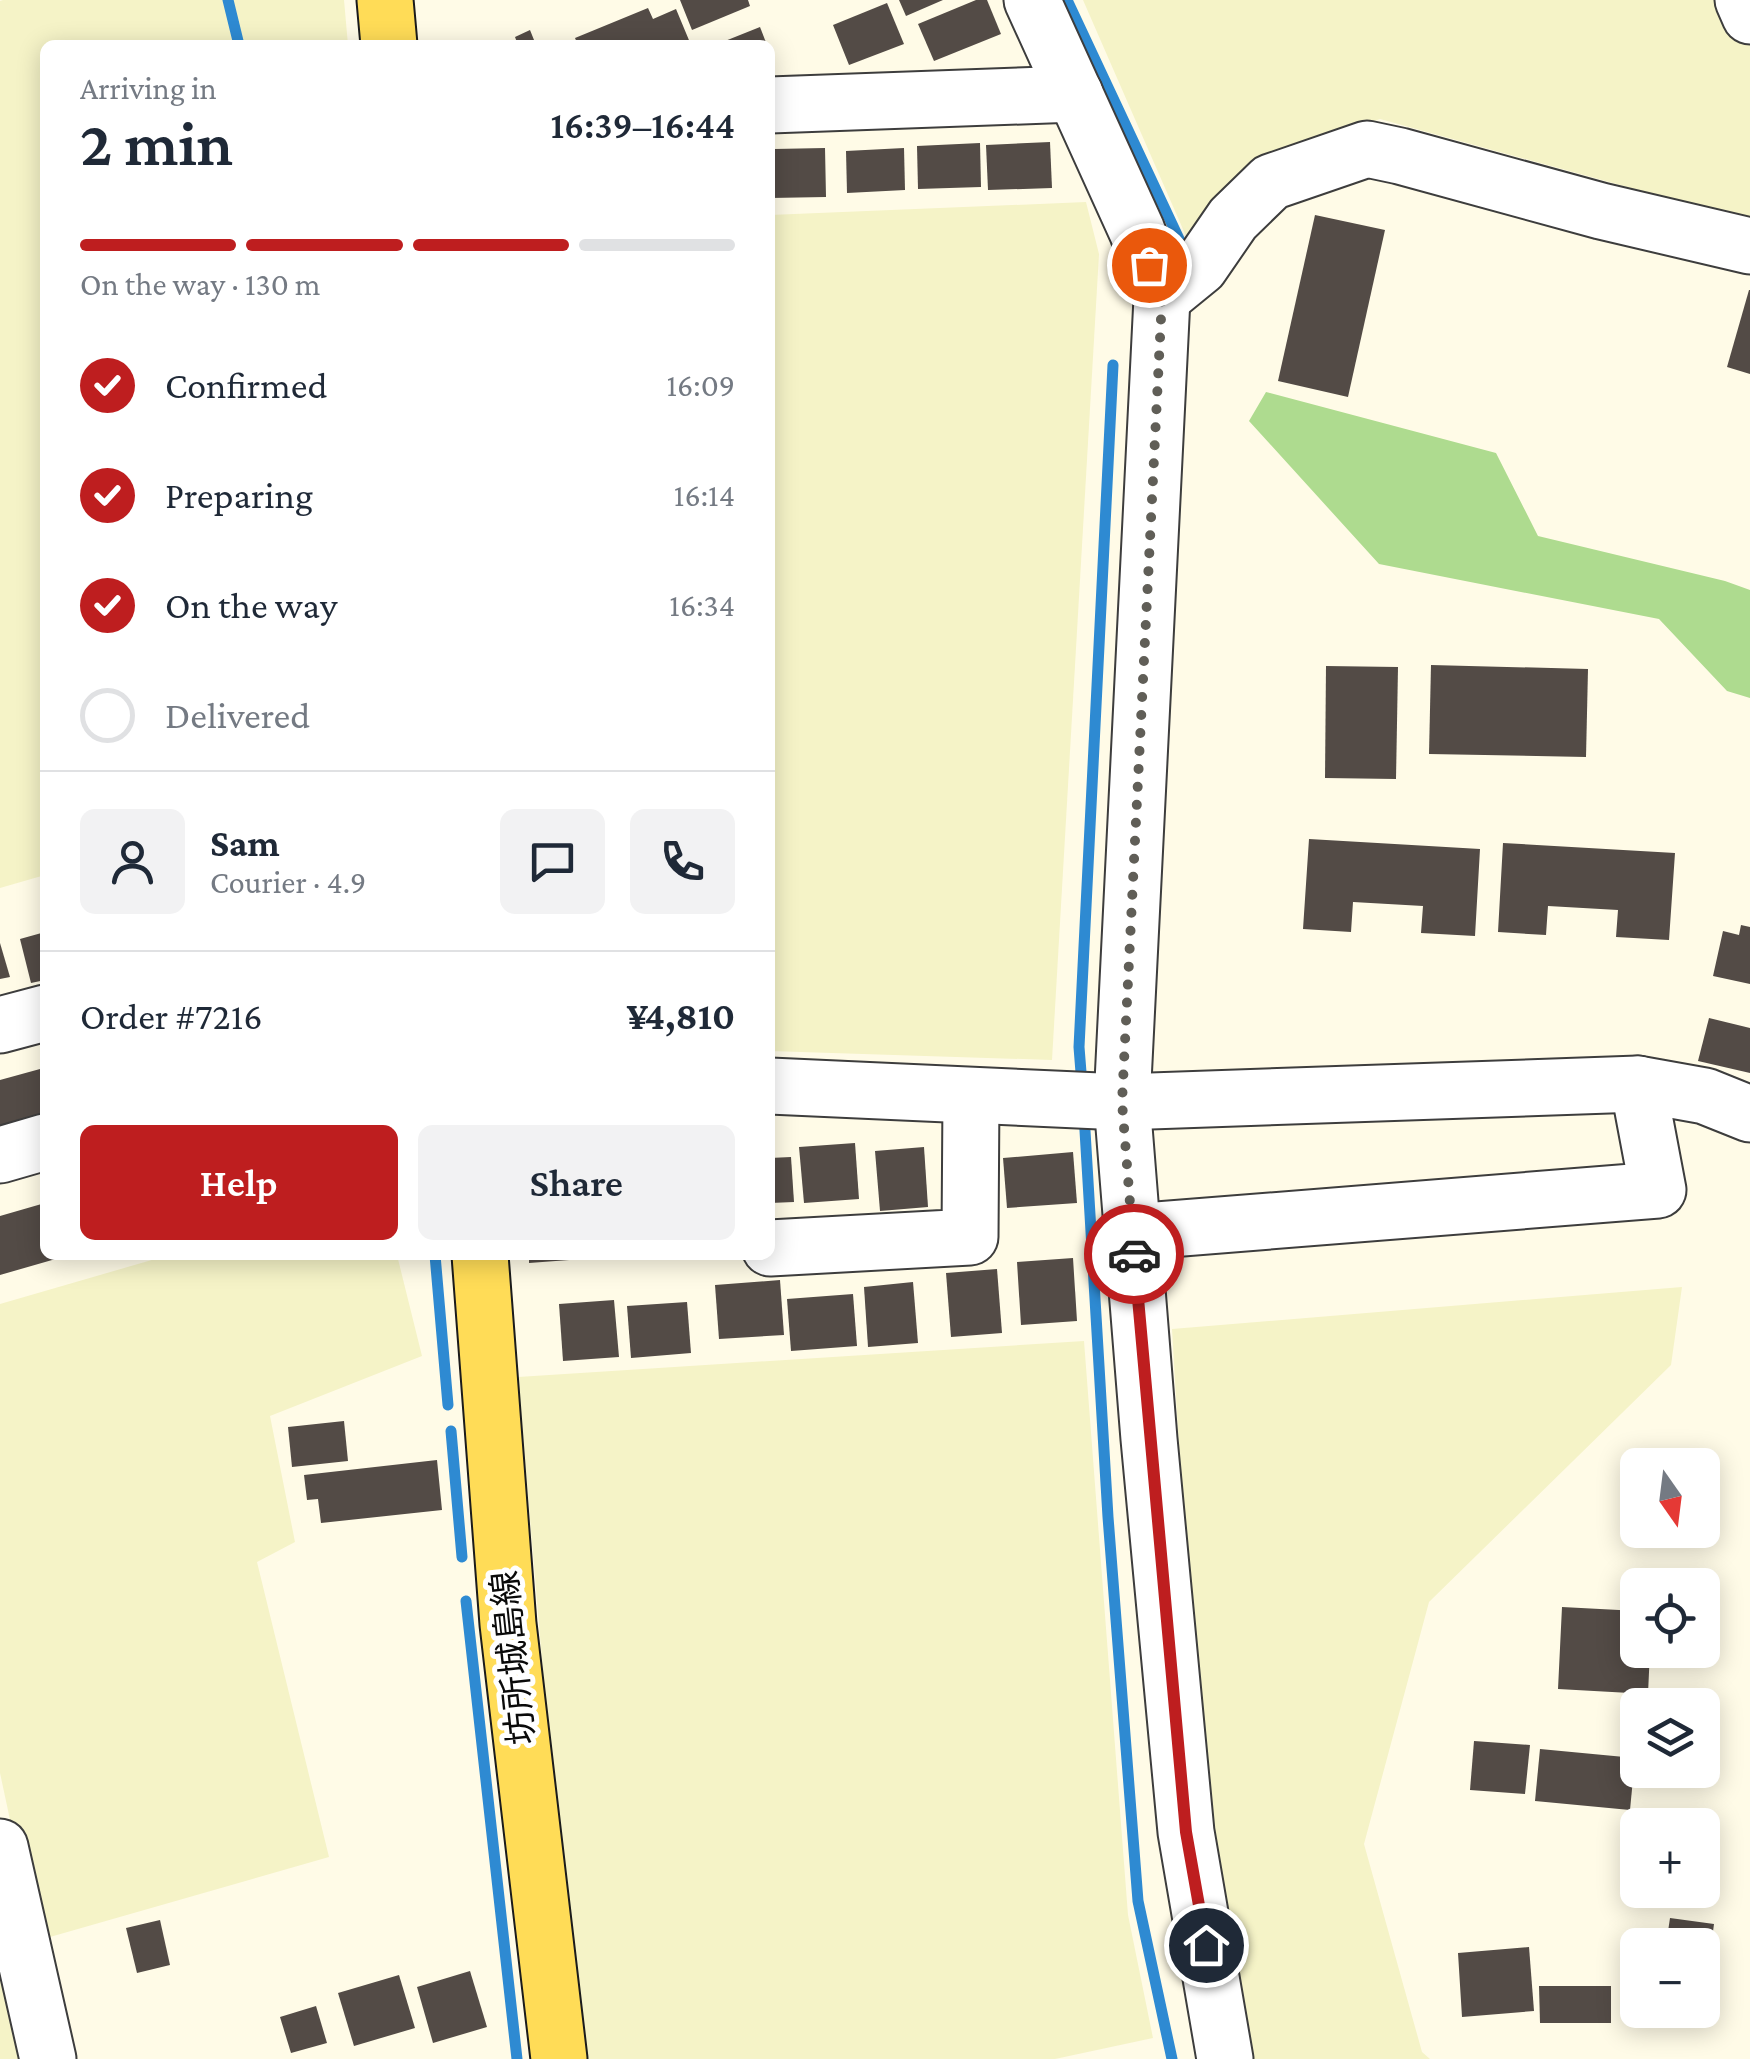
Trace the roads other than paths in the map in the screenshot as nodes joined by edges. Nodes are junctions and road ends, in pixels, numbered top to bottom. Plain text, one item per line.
1 (385, 0) edge
2 (1032, 0) edge
3 (1743, 0) edge
4 (1750, 16) edge
5 (389, 40) edge
6 (1075, 94) junction
7 (775, 106) edge
8 (1750, 246) edge
9 (1162, 298) junction
10 (40, 1014) edge
11 (0, 1025) edge
12 (1638, 1084) junction
13 (775, 1086) edge
14 (971, 1096) junction
15 (1122, 1102) junction
16 (1750, 1114) edge
17 (40, 1143) edge
18 (0, 1155) edge
19 (1132, 1232) junction
20 (775, 1248) edge
21 (480, 1260) edge
22 (0, 1847) edge
23 (48, 2059) edge
24 (559, 2059) edge
25 (1225, 2059) edge

1 - 5 main road
2 - 6 street
3 - 4 street
6 - 7 street
6 - 9 street
8 - 9 street
9 - 15 street
10 - 11 street
12 - 15 street
12 - 16 street
12 - 19 street
13 - 14 street
14 - 15 street
14 - 20 street
15 - 19 street
17 - 18 street
19 - 25 street
21 - 24 main road, 坊所城島線
22 - 23 street

